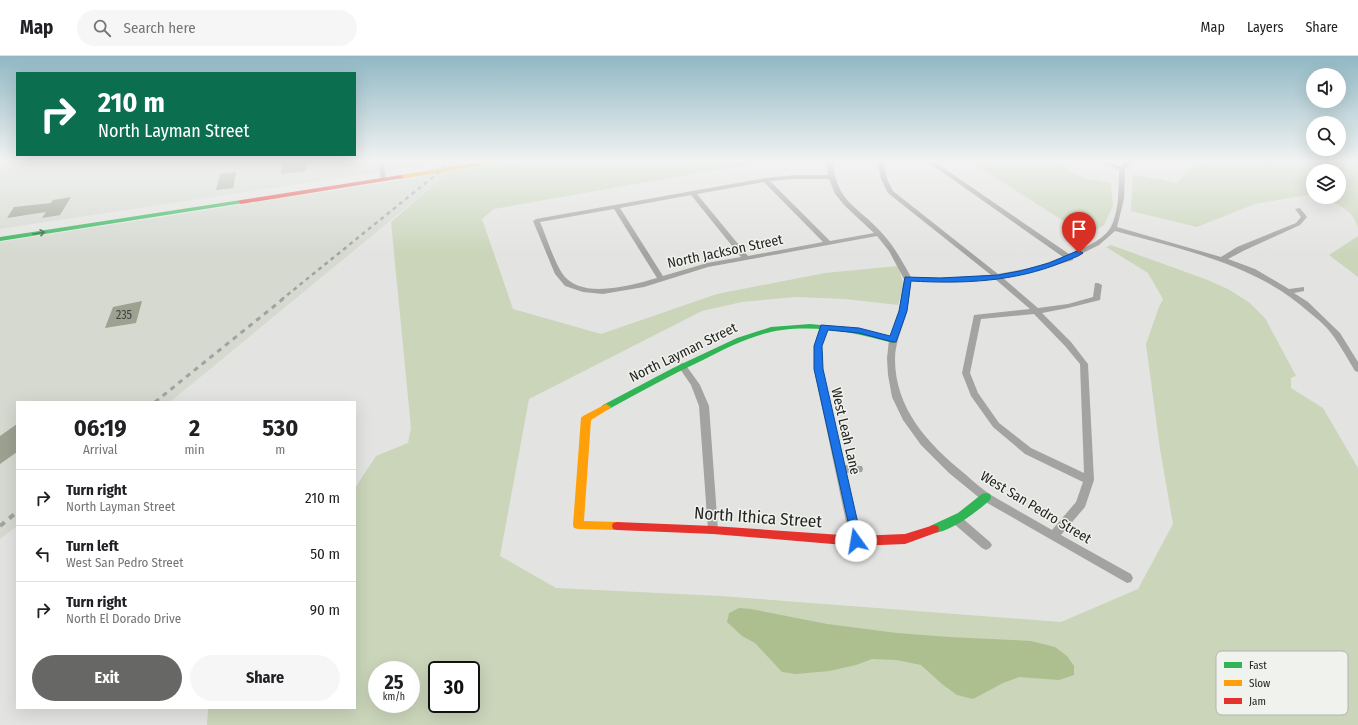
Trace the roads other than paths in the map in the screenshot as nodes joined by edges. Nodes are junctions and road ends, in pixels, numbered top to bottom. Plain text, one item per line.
1 (290, 191) edge
2 (703, 191) edge
3 (776, 191) edge
4 (837, 191) edge
5 (890, 191) edge
6 (973, 191) edge
7 (1122, 191) edge
8 (693, 193) junction
9 (616, 207) junction
10 (1298, 210) dead end
11 (140, 214) junction
12 (1113, 228) junction
13 (0, 231) edge
14 (879, 234) junction
15 (0, 239) edge
16 (829, 244) junction
17 (745, 257) junction
18 (1070, 258) junction
19 (1222, 259) junction
20 (998, 277) junction
21 (661, 278) junction
22 (908, 279) junction
23 (1098, 285) dead end
24 (1302, 289) dead end
25 (1287, 292) junction
26 (1037, 312) junction
27 (824, 327) junction
28 (893, 340) junction
29 (682, 366) junction
30 (1358, 369) edge
31 (840, 469) junction
32 (858, 469) dead end
33 (1089, 480) junction
34 (986, 497) junction
35 (957, 520) junction
36 (578, 525) joint
37 (713, 530) junction
38 (1053, 536) junction
39 (856, 541) junction
40 (986, 545) dead end
41 (1127, 578) dead end

1 - 11 main road
2 - 8 street
3 - 16 street
4 - 14 street
5 - 20 street
6 - 18 street
7 - 12 street
8 - 9 street
8 - 17 street
9 - 21 street
9 - 21 street, North Jackson Street
10 - 19 street
11 - 13 main road
15 -> 11 main road
12 - 18 street
12 - 19 street
14 - 16 street, North Jackson Street
14 - 22 street
16 - 17 street, North Jackson Street
17 - 21 street, North Jackson Street
18 - 20 street
19 - 25 street
20 - 22 street
20 - 26 street
22 - 28 street, West San Pedro Street
23 - 26 street
24 - 25 street
25 - 30 street
26 - 33 street
26 - 33 street
27 - 28 main road, North Layman Street
27 - 29 main road, North Layman Street
27 - 31 street, West Leah Lane
28 - 34 street, West San Pedro Street
29 - 36 main road, North Layman Street
29 - 37 street
31 - 32 street
31 - 39 street, West Leah Lane
33 - 38 street
34 - 35 main road, North Ithica Street
34 - 38 street, West San Pedro Street
35 - 39 main road, North Ithica Street
35 - 40 street
36 - 37 main road, North Ithica Street
37 - 39 main road, North Ithica Street
38 - 41 street, West San Pedro Street

